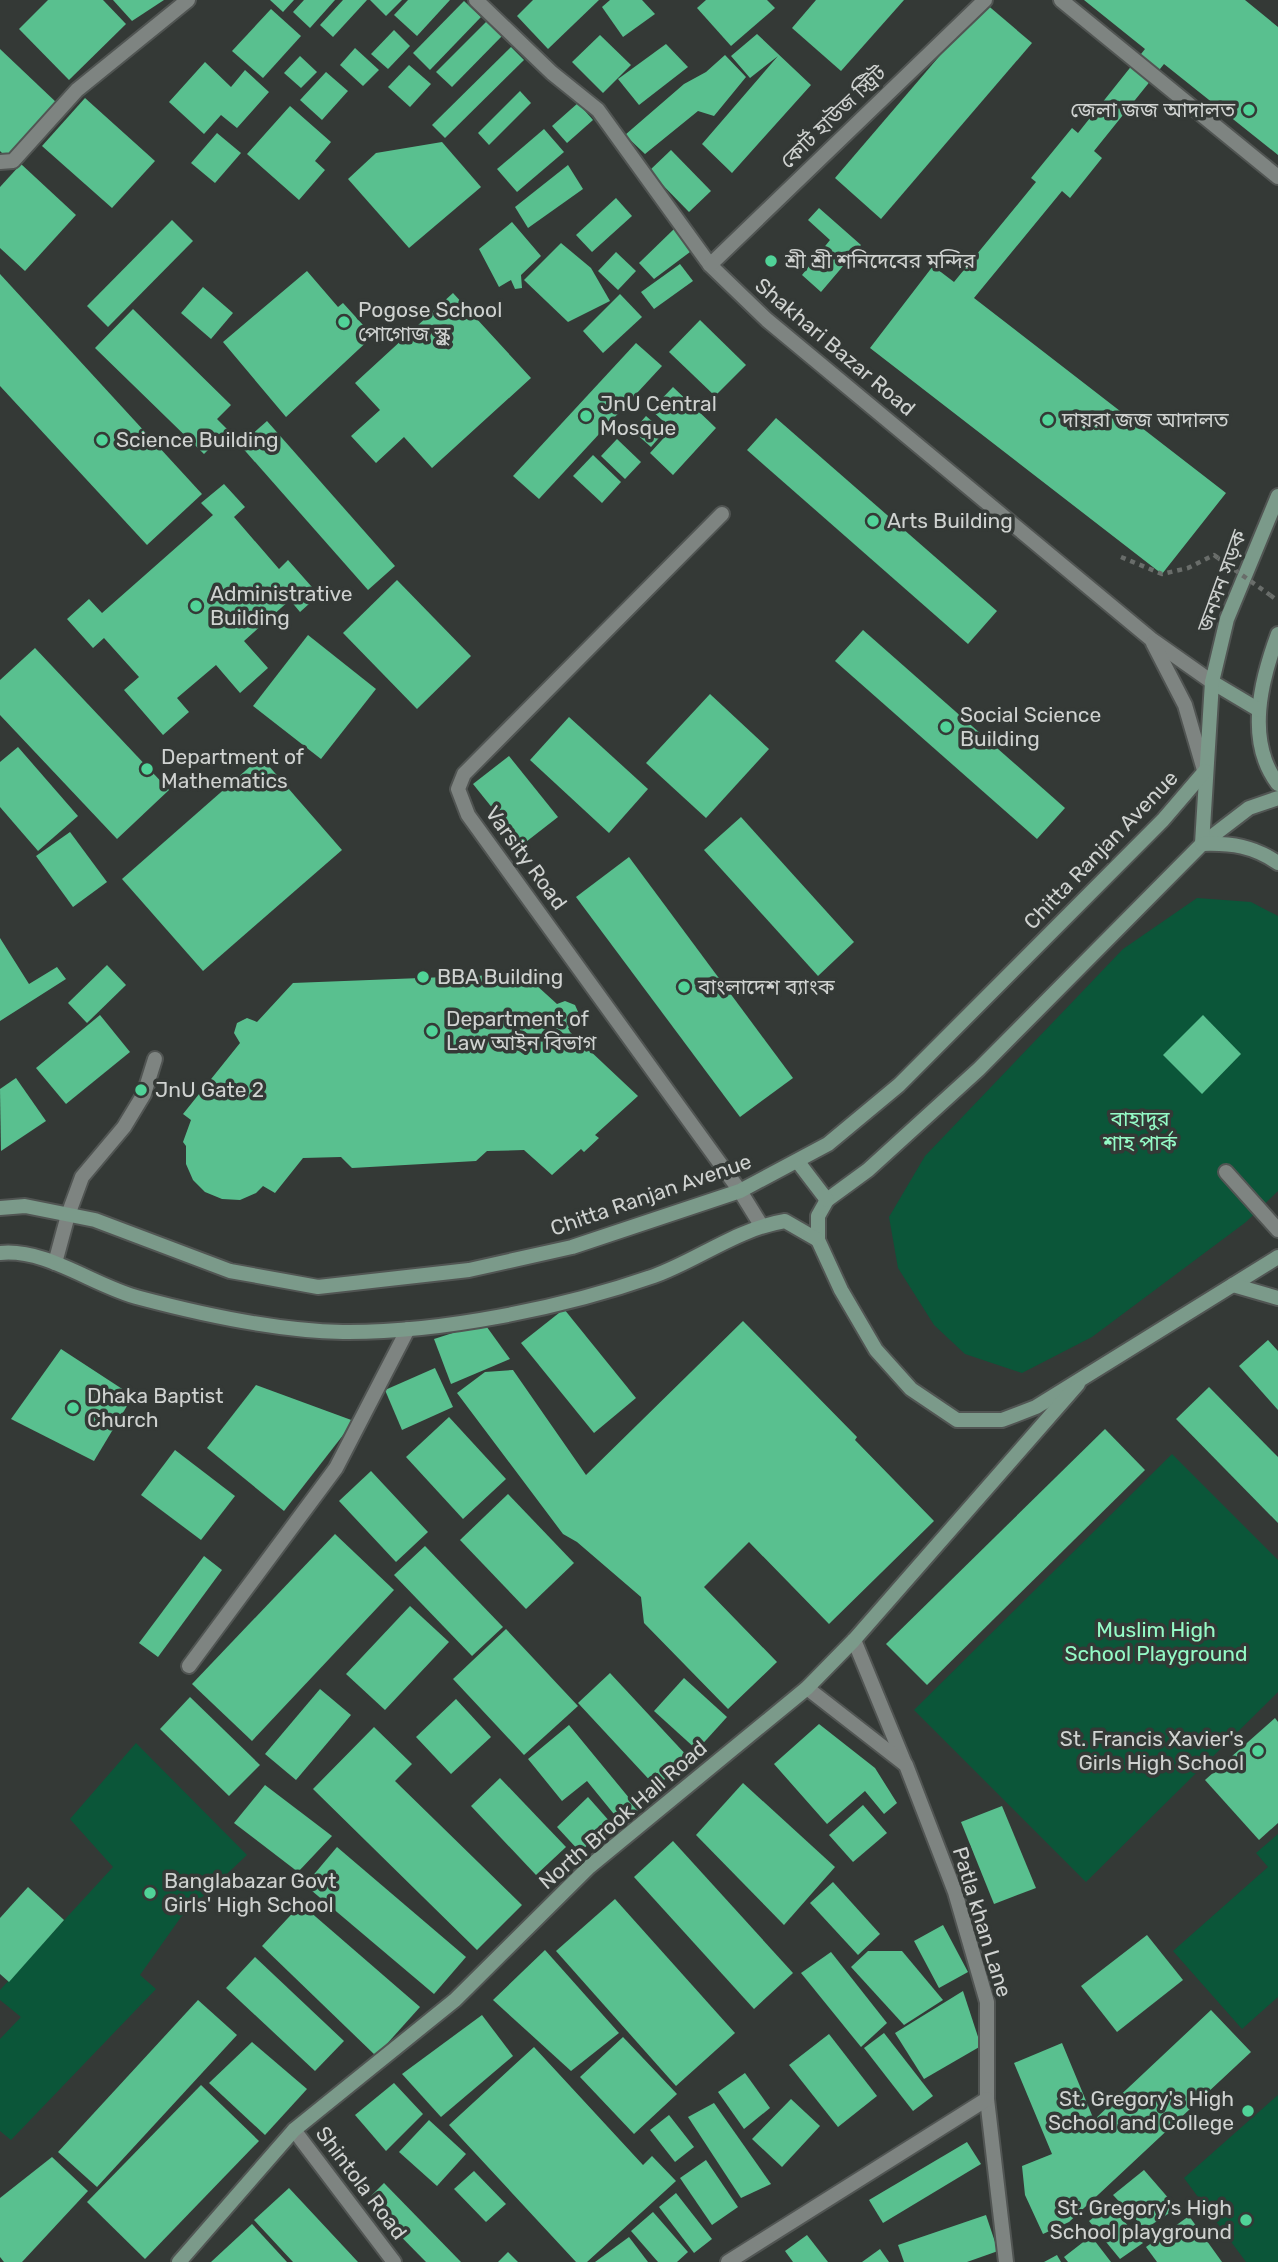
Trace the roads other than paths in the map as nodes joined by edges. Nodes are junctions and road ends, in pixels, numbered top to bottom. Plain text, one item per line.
1 (188, 0) edge
2 (476, 0) edge
3 (985, 0) edge
4 (1062, 0) edge
5 (0, 162) edge
6 (1278, 177) edge
7 (709, 265) junction
8 (1278, 496) edge
9 (722, 514) dead end
10 (1278, 634) edge
11 (1151, 639) junction
12 (1212, 682) junction
13 (1259, 710) junction
14 (1205, 771) junction
15 (1278, 784) edge
16 (1278, 799) edge
17 (1202, 844) junction
18 (1278, 863) edge
19 (155, 1059) dead end
20 (798, 1162) junction
21 (1226, 1172) dead end
22 (740, 1191) junction
23 (827, 1200) junction
24 (0, 1208) edge
25 (68, 1214) junction
26 (761, 1225) junction
27 (1278, 1230) edge
28 (818, 1240) junction
29 (0, 1253) edge
30 (1278, 1257) edge
31 (55, 1263) junction
32 (1233, 1285) junction
33 (1278, 1298) edge
34 (408, 1329) junction
35 (1078, 1384) junction
36 (854, 1640) junction
37 (189, 1666) dead end
38 (807, 1688) junction
39 (906, 1766) junction
40 (987, 2099) junction
41 (294, 2130) junction
42 (179, 2262) edge
43 (394, 2262) edge
44 (729, 2262) edge
45 (1006, 2262) edge

1 - 5 street
2 - 7 street, Shakhari Bazar Road
3 - 7 street, কোর্ট হাউজ স্ট্রিট
4 - 6 street
7 - 11 street, Shakhari Bazar Road
8 - 12 main road, জনসন সড়ক
9 - 22 street, Varsity Road
10 - 13 main road
11 - 12 street, Shakhari Bazar Road
11 - 14 street
12 - 13 main road
12 - 14 main road, Chitta Ranjan Avenue
13 - 15 main road
14 - 17 main road
14 - 20 main road, Chitta Ranjan Avenue
16 - 17 main road
17 - 18 main road
17 - 23 main road
19 - 25 street
20 - 22 main road, Chitta Ranjan Avenue
20 - 23 main road
21 - 27 street
22 - 25 main road, Chitta Ranjan Avenue
22 - 26 street, Varsity Road
23 - 28 main road
24 - 25 main road, Chitta Ranjan Avenue
25 - 31 street
26 - 28 main road
26 - 34 main road
28 - 35 main road
29 - 31 main road
30 - 32 main road
31 - 34 main road
32 - 33 main road
32 - 35 main road
34 - 37 street
35 - 36 main road, North Brook Hall Road
36 - 38 main road, North Brook Hall Road
36 - 39 street, Patla khan Lane
38 - 39 street
38 - 41 main road, North Brook Hall Road
39 - 40 street, Patla khan Lane
40 - 44 street
40 - 45 street, Patla khan Lane
41 - 42 main road, North Brook Hall Road
41 - 43 street, Shintola Road

